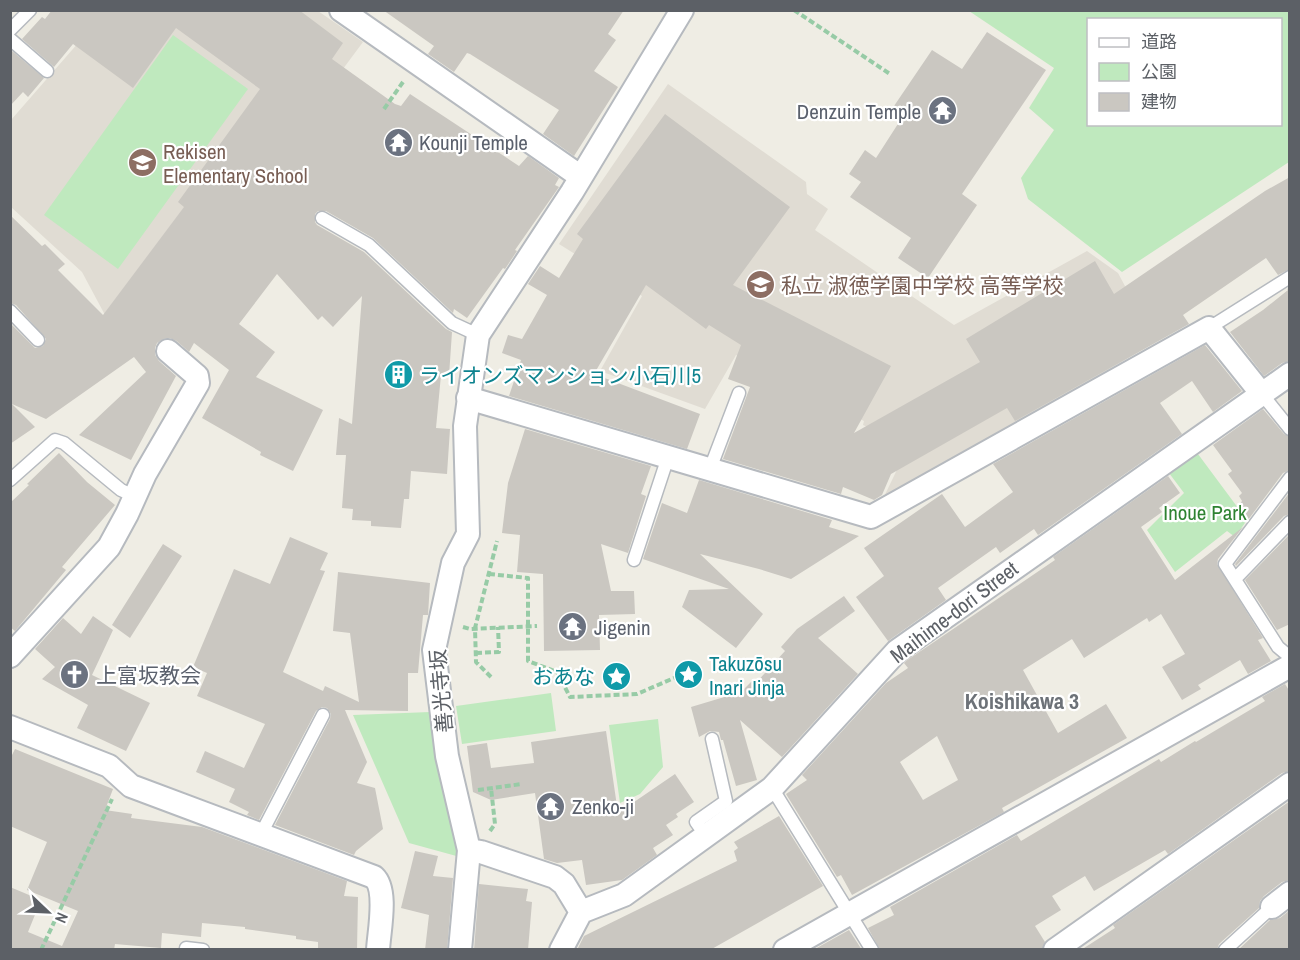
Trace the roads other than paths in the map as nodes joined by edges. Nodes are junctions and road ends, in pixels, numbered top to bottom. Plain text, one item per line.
1 (30, 10) edge
2 (341, 10) edge
3 (682, 10) edge
4 (10, 30) edge
5 (10, 39) edge
6 (47, 72) dead end
7 (581, 177) junction
8 (321, 218) dead end
9 (1290, 277) edge
10 (10, 311) edge
11 (1209, 328) junction
12 (478, 335) junction
13 (38, 340) dead end
14 (168, 351) dead end
15 (1290, 374) edge
16 (739, 393) dead end
17 (1262, 393) junction
18 (468, 398) junction
19 (1290, 429) edge
20 (668, 457) junction
21 (710, 469) junction
22 (1290, 478) edge
23 (10, 480) edge
24 (134, 496) junction
25 (1290, 522) edge
26 (634, 560) dead end
27 (1236, 579) junction
28 (10, 656) edge
29 (1290, 657) edge
30 (1290, 666) edge
31 (323, 715) dead end
32 (10, 727) edge
33 (712, 739) dead end
34 (1290, 784) edge
35 (772, 789) junction
36 (261, 834) junction
37 (706, 836) junction
38 (469, 850) junction
39 (1290, 893) edge
40 (1272, 907) joint
41 (581, 912) junction
42 (849, 912) junction
43 (186, 950) edge
44 (203, 950) edge
45 (378, 950) edge
46 (460, 950) edge
47 (561, 950) edge
48 (785, 950) edge
49 (872, 950) edge
50 (1055, 950) edge
51 (1225, 950) edge

1 - 4 lane
2 - 7 street
3 - 7 street
5 - 6 lane
7 - 12 street
8 - 12 lane
9 - 11 lane
10 - 13 lane
11 - 17 street
11 - 21 street
12 - 18 street, 善光寺坂
14 - 24 street
15 - 17 street, Maihime-dori Street
16 - 21 lane
17 - 19 lane
17 - 35 street, Maihime-dori Street
18 - 20 street
18 - 38 street, 善光寺坂
20 - 21 street
20 - 26 lane
22 - 27 lane
23 - 24 lane
24 - 28 street
25 - 27 lane
27 - 29 lane
30 - 42 street
31 - 36 lane
32 - 36 street
33 - 37 lane
34 - 50 street
35 - 37 street, Maihime-dori Street
35 - 42 lane
36 - 45 street
37 - 41 street, Maihime-dori Street
38 - 41 street
38 - 46 street, 善光寺坂
39 - 40 street
40 - 51 lane
41 - 47 street
42 - 48 street
42 - 49 lane
43 - 44 lane

